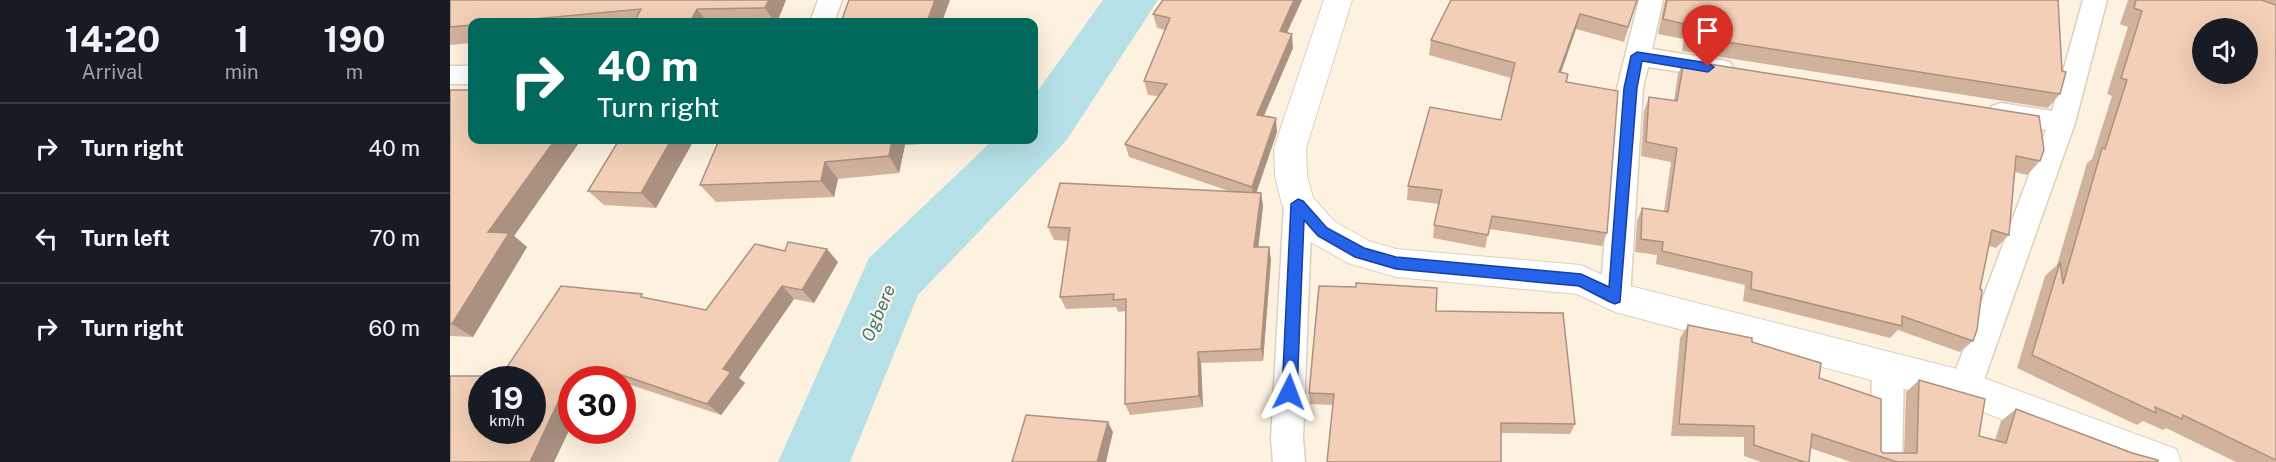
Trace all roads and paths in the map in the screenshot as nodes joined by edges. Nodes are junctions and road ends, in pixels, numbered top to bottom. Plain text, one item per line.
1 (830, 0) edge
2 (1338, 0) edge
3 (1651, 0) edge
4 (2095, 0) edge
5 (823, 18) edge
6 (1637, 56) junction
7 (1744, 73) edge
8 (450, 75) edge
9 (468, 75) edge
10 (1980, 110) edge
11 (2062, 123) junction
12 (1298, 204) junction
13 (1615, 297) junction
14 (1888, 368) junction
15 (1965, 388) junction
16 (1289, 462) edge
17 (1886, 462) edge
18 (2162, 462) edge

1 - 5 street
2 - 12 street
3 - 6 street
4 - 11 street
6 - 7 street
6 - 13 street
8 - 9 street
10 - 11 street
11 - 15 street
12 - 13 street
12 - 16 street
13 - 14 street
14 - 15 street
14 - 17 street
15 - 18 street

